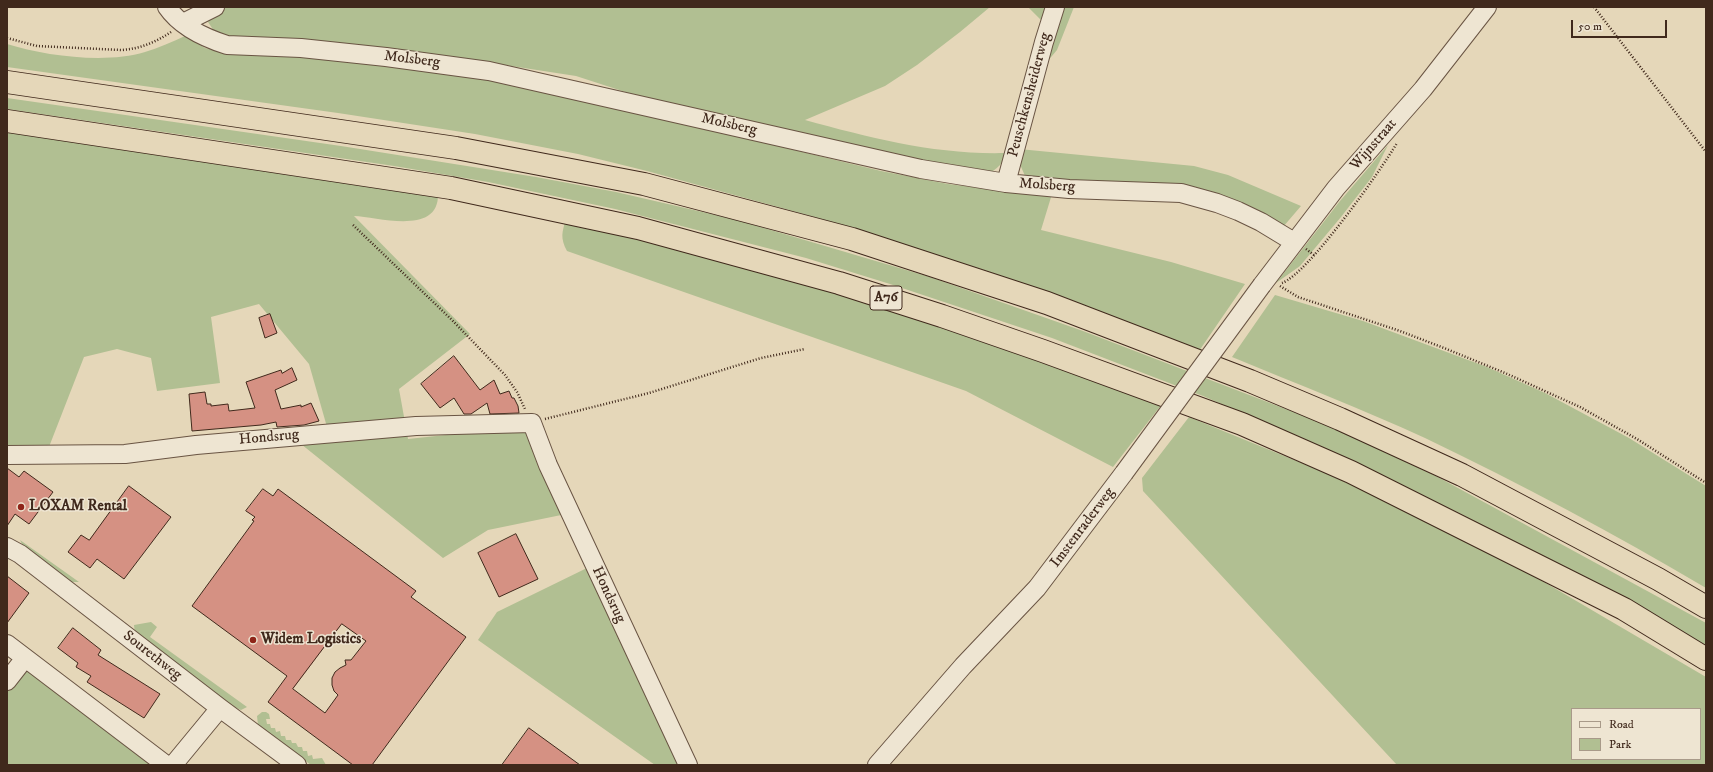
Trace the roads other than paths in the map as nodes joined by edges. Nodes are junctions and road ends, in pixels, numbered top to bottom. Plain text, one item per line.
1 (167, 7) edge
2 (214, 7) edge
3 (1055, 7) edge
4 (1487, 7) edge
5 (183, 23) junction
6 (7, 82) edge
7 (7, 121) edge
8 (1006, 183) junction
9 (1294, 242) junction
10 (1270, 285) joint
11 (7, 456) edge
12 (7, 547) edge
13 (1706, 607) edge
14 (7, 644) edge
15 (25, 658) junction
16 (1706, 659) edge
17 (7, 681) edge
18 (220, 708) junction
19 (880, 762) edge
20 (166, 765) edge
21 (173, 765) edge
22 (297, 765) edge
23 (688, 765) edge

1 - 5 street, Molsberg
2 - 5 street
3 - 8 street, Peuschkensheiderweg
4 - 9 street, Wijnstraat
5 - 8 street, Molsberg
6 - 13 highway
7 - 16 highway, A76
8 - 9 street, Molsberg
9 - 10 street, Wijnstraat
10 - 19 street, Imstenraderweg, bridge
11 - 23 street, Hondsrug
12 - 18 street, Sourethweg
14 - 15 street
15 - 17 street
15 - 20 street
18 - 21 street
18 - 22 street, Sourethweg

